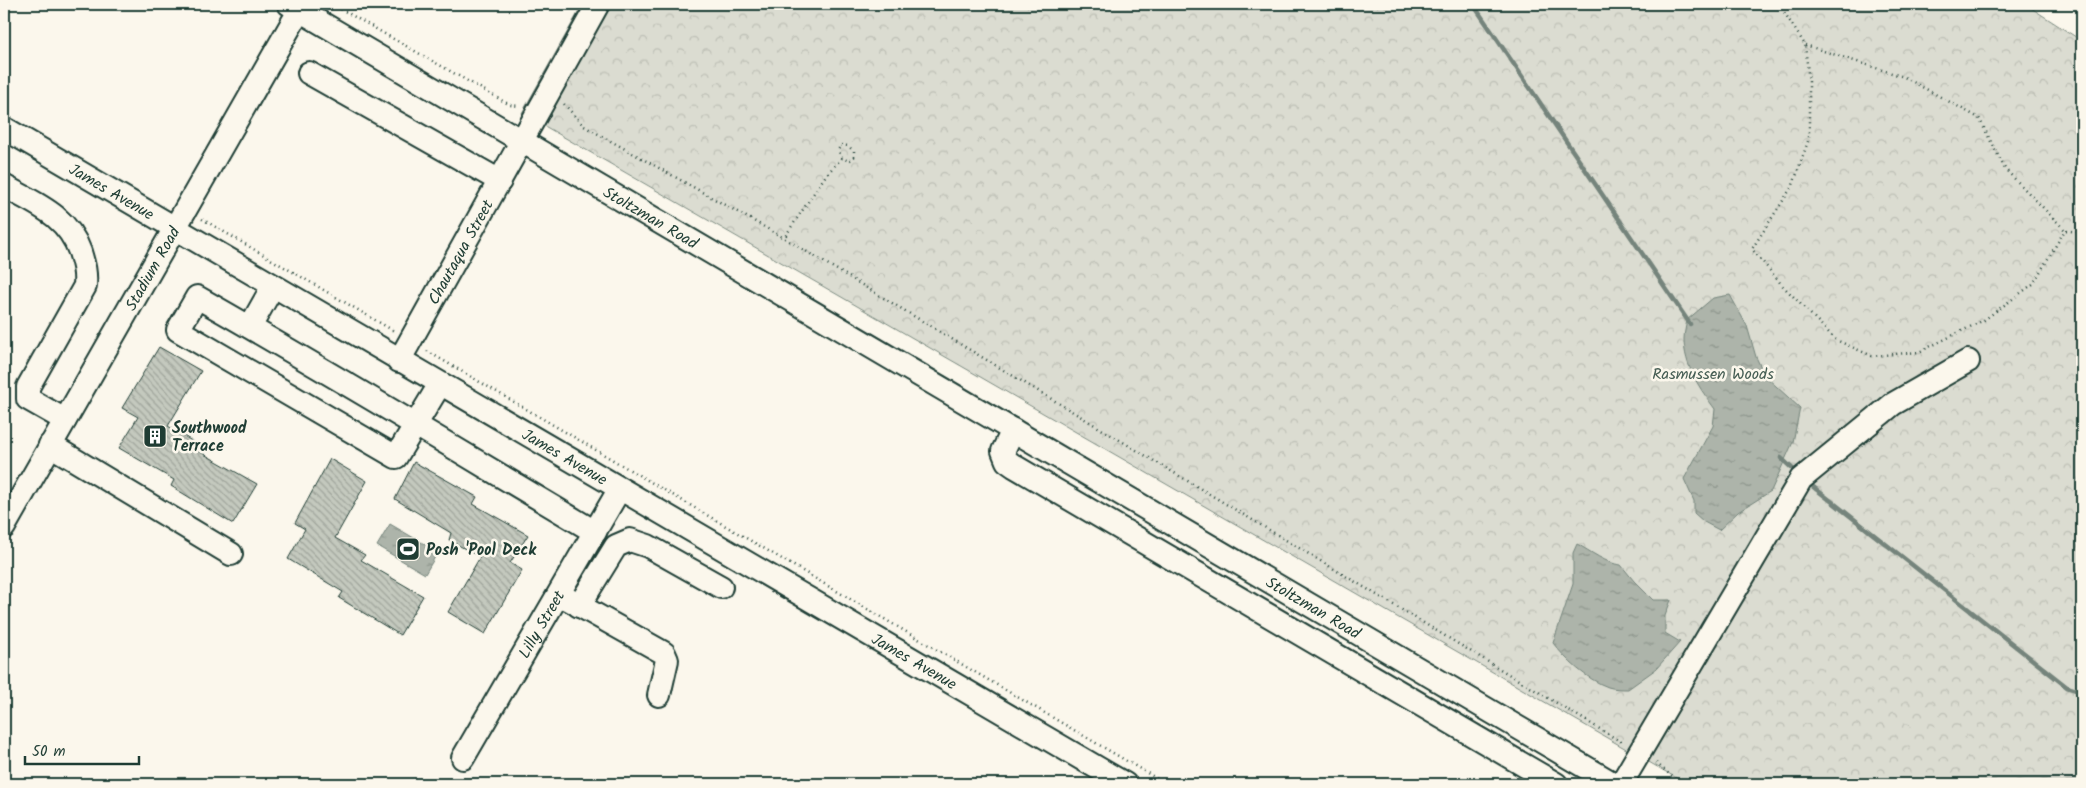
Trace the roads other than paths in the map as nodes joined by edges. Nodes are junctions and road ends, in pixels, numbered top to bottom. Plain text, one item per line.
1 (598, 4) edge
2 (297, 6) edge
3 (309, 72) dead end
4 (4, 128) edge
5 (522, 142) junction
6 (500, 181) junction
7 (4, 186) edge
8 (180, 219) junction
9 (273, 286) junction
10 (250, 327) junction
11 (399, 361) junction
12 (1968, 361) dead end
13 (440, 384) junction
14 (65, 420) junction
15 (416, 425) junction
16 (1013, 430) junction
17 (50, 445) junction
18 (620, 490) junction
19 (4, 527) edge
20 (689, 530) junction
21 (595, 532) junction
22 (231, 554) dead end
23 (673, 560) junction
24 (721, 587) dead end
25 (558, 594) junction
26 (579, 606) junction
27 (659, 695) dead end
28 (462, 758) dead end
29 (1125, 784) edge
30 (1556, 784) edge
31 (1614, 784) edge
32 (1621, 784) edge

1 - 5 street, Chautaqua Street
2 - 5 street, Stoltzman Road
2 - 8 street, Stadium Road
3 - 6 street
4 - 8 street, James Avenue
5 - 6 street, Chautaqua Street
5 - 16 street, Stoltzman Road
6 - 11 street, Chautaqua Street
7 - 14 street
8 - 9 street, James Avenue
8 - 14 street, Stadium Road
9 - 10 street
9 - 11 street, James Avenue
10 - 15 street
10 - 15 street
11 - 13 street, James Avenue
12 - 32 street
13 - 15 street
13 - 18 street, James Avenue
14 - 17 street, Stadium Road
15 - 21 street
16 - 30 street, Stoltzman Road
16 - 31 street, Stoltzman Road
17 - 19 street, Stadium Road
17 - 22 street
18 - 20 street, James Avenue
18 - 21 street, Lilly Street
20 - 23 street
20 - 29 street, James Avenue
21 - 25 street, Lilly Street
23 - 24 street
23 - 26 street
25 - 26 street
25 - 28 street, Lilly Street
26 - 27 street

